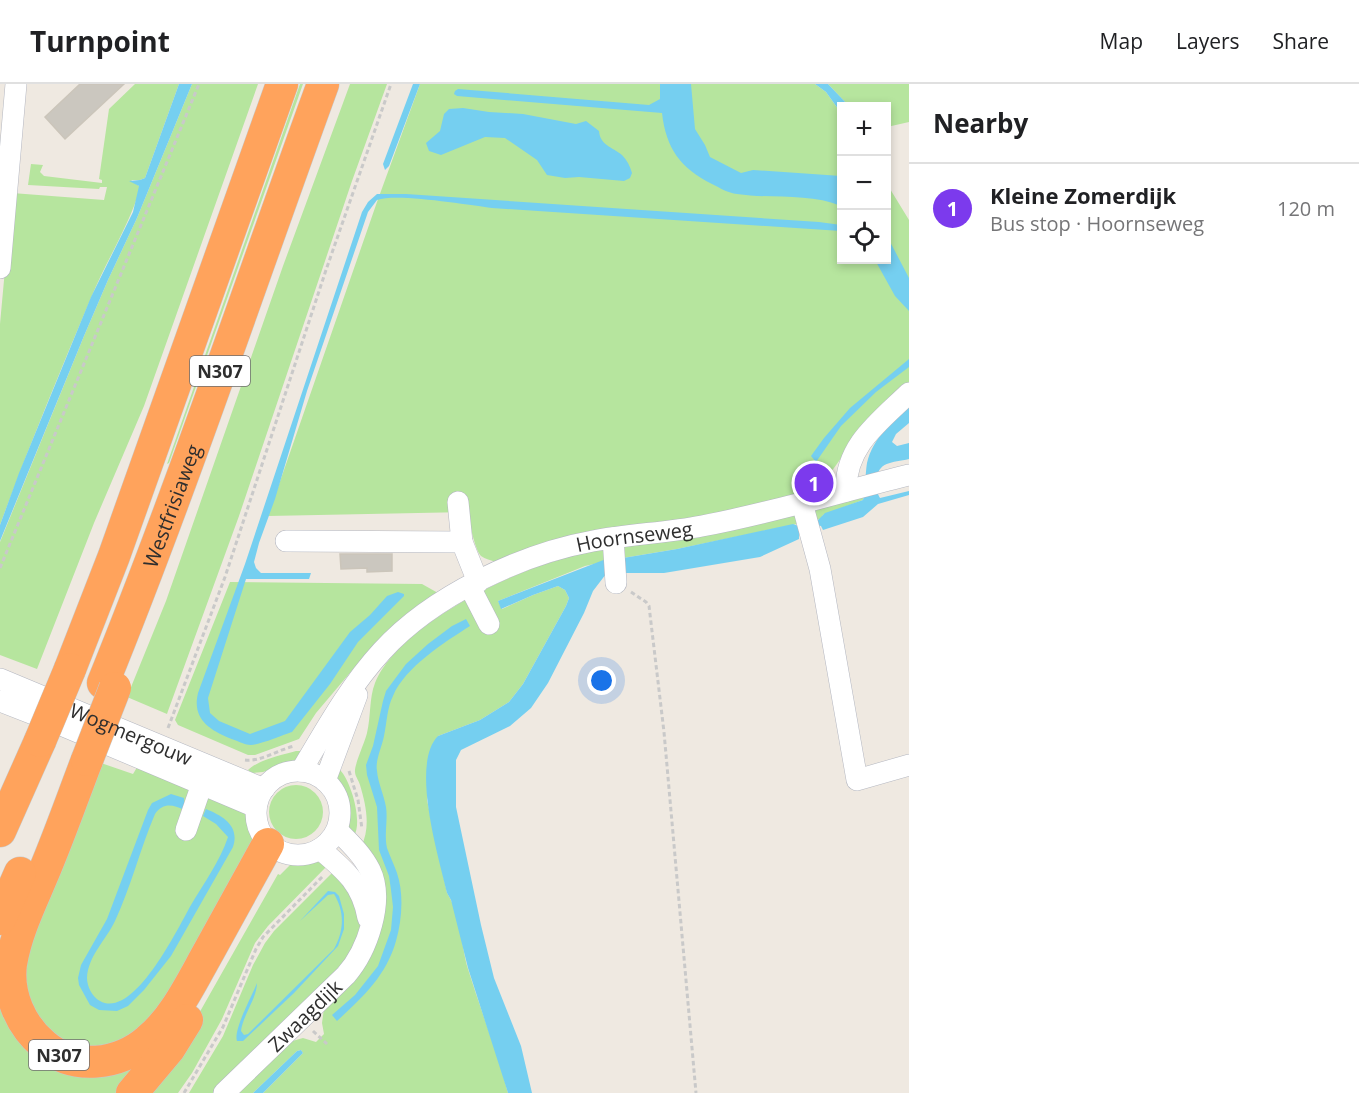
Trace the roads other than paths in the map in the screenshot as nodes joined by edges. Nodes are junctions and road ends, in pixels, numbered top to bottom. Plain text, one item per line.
1 (16, 84) edge
2 (282, 84) edge
3 (323, 84) edge
4 (0, 268) edge
5 (909, 393) edge
6 (909, 475) edge
7 (863, 486) junction
8 (458, 502) dead end
9 (802, 503) junction
10 (286, 541) dead end
11 (462, 542) junction
12 (474, 584) junction
13 (489, 624) dead end
14 (382, 651) junction
15 (0, 679) edge
16 (0, 701) edge
17 (40, 741) junction
18 (80, 757) junction
19 (909, 765) edge
20 (301, 771) junction
21 (325, 781) junction
22 (202, 784) junction
23 (260, 798) junction
24 (0, 803) edge
25 (186, 830) dead end
26 (337, 830) junction
27 (0, 831) edge
28 (277, 849) junction
29 (320, 849) junction
30 (0, 919) edge
31 (370, 928) junction
32 (132, 1093) edge
33 (225, 1093) edge

1 - 4 street
2 - 17 highway, Westfrisiaweg / N307, bridge
3 - 18 highway, Westfrisiaweg / N307
5 - 7 street
6 - 7 street, Hoornseweg
7 - 9 street, Hoornseweg
8 - 11 street
9 - 12 street, Hoornseweg
9 - 19 street
10 - 11 street
11 - 12 street
12 - 13 street
12 - 14 street, Hoornseweg
14 - 20 street, Hoornseweg
14 - 21 street, Hoornseweg
15 - 23 street, Wogmergouw
16 - 22 street, Wogmergouw
17 - 24 highway, N307
17 - 27 highway, Westfrisiaweg / N307
18 - 28 highway, N307
18 - 30 highway, Westfrisiaweg / N307
20 - 21 street
20 - 23 street
21 - 26 street
22 - 23 street, Wogmergouw
22 - 25 street
23 - 28 street
26 - 29 street
26 - 31 street, Zwaagdijk
28 - 29 street
28 - 32 highway
29 - 31 street
31 - 33 street, Zwaagdijk

